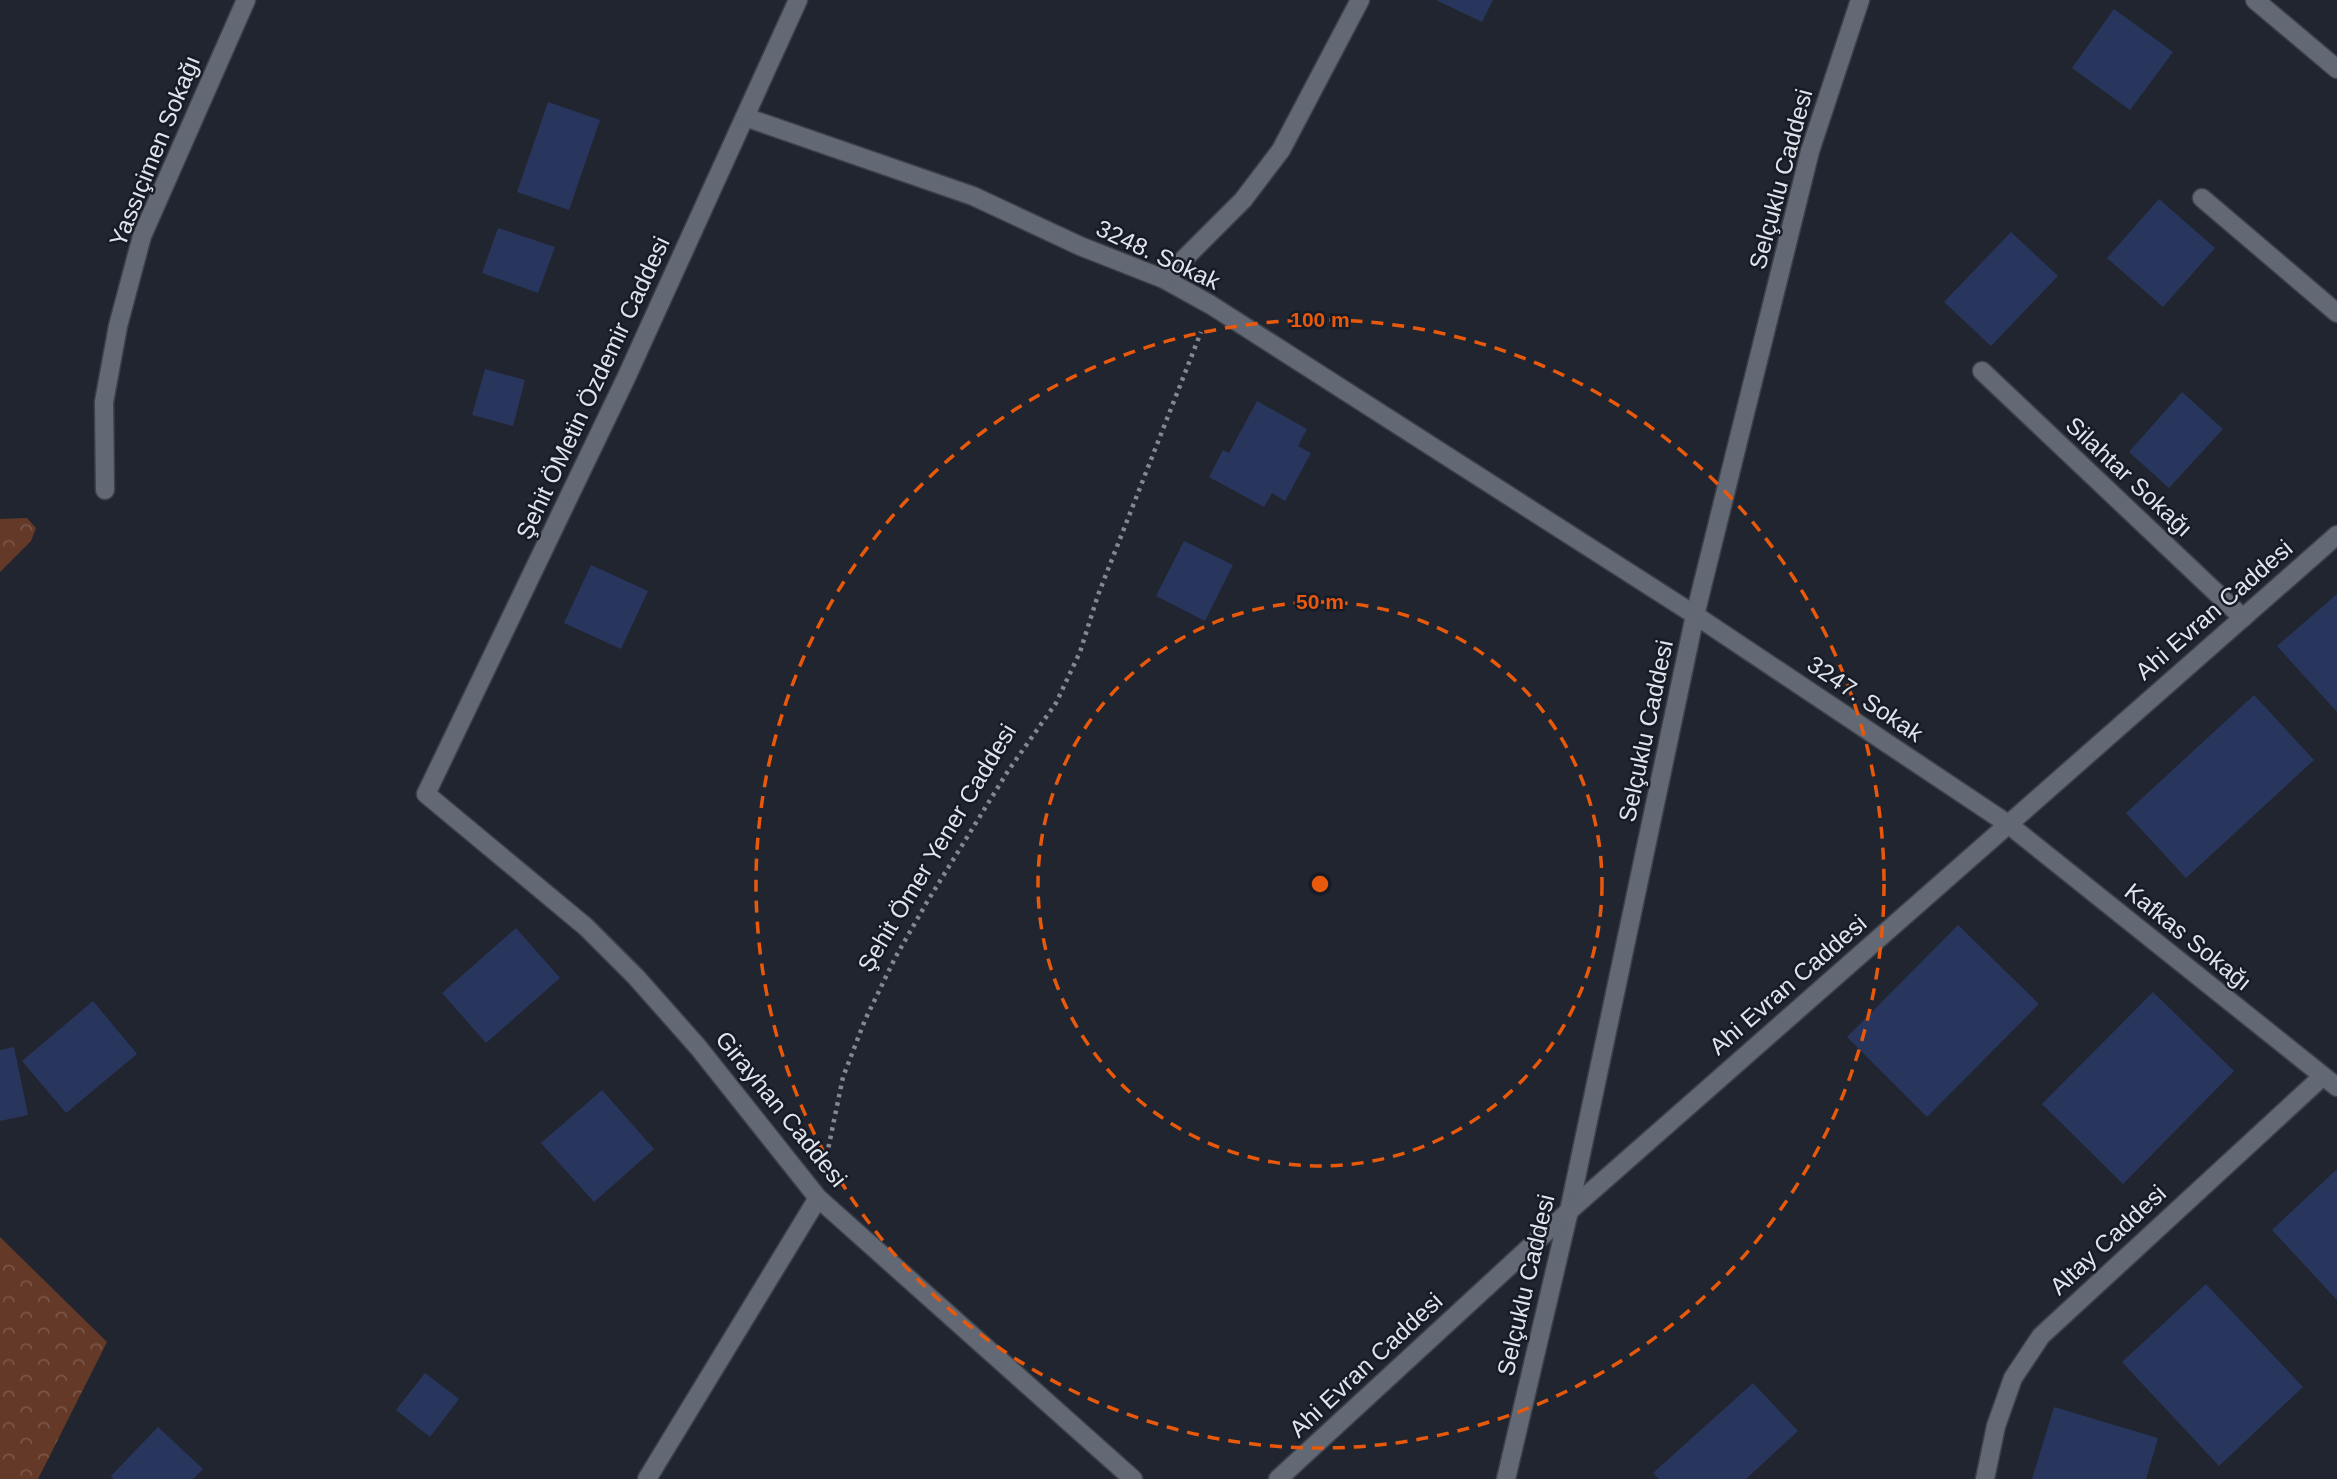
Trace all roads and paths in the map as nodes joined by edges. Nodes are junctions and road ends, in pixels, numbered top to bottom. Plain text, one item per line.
1 (246, 0) edge
2 (798, 0) edge
3 (1360, 0) edge
4 (1860, 0) edge
5 (2256, 0) edge
6 (2337, 69) edge
7 (745, 117) junction
8 (2202, 198) dead end
9 (1164, 279) junction
10 (1211, 305) junction
11 (2337, 313) edge
12 (1982, 371) dead end
13 (106, 490) dead end
14 (2337, 535) edge
15 (1695, 615) junction
16 (2243, 618) junction
17 (426, 794) joint
18 (2008, 824) junction
19 (2330, 1081) edge
20 (818, 1198) junction
21 (1569, 1211) junction
22 (647, 1479) edge
23 (1133, 1479) edge
24 (1278, 1479) edge
25 (1506, 1479) edge
26 (1985, 1479) edge

1 - 13 street, Yassıçimen Sokağı
2 - 7 street, Şehit ÖMetin Özdemir Caddesi
3 - 9 street
4 - 15 street, Selçuklu Caddesi
5 - 6 street
7 - 9 street, 3248. Sokak
7 - 17 street, Şehit ÖMetin Özdemir Caddesi
8 - 11 street
9 - 10 street, 3248. Sokak
10 - 15 street, 3248. Sokak
10 - 20 path, Şehit Ömer Yener Caddesi
12 - 16 street, Silahtar Sokağı
14 - 16 street, Ahi Evran Caddesi
15 - 18 street, 3247. Sokak
15 - 21 street, Selçuklu Caddesi
16 - 18 street, Ahi Evran Caddesi
17 - 20 street, Girayhan Caddesi
18 - 19 street, Kafkas Sokağı
18 - 21 street, Ahi Evran Caddesi
19 - 26 street, Altay Caddesi
20 - 22 street
20 - 23 street, Girayhan Caddesi
21 - 24 street, Ahi Evran Caddesi
21 - 25 street, Selçuklu Caddesi

